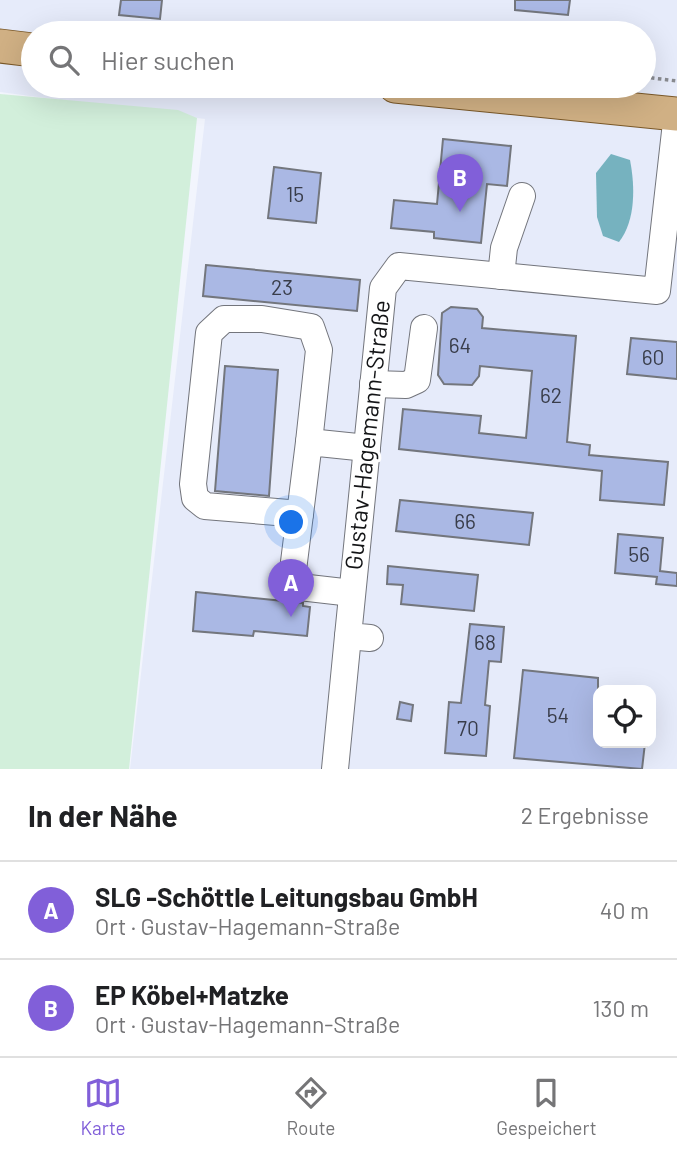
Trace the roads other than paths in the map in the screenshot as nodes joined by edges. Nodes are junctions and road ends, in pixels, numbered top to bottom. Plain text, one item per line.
1 (0, 46) edge
2 (21, 49) edge
3 (516, 98) edge
4 (677, 114) edge
5 (522, 196) dead end
6 (501, 276) junction
7 (667, 293) edge
8 (424, 328) dead end
9 (373, 384) junction
10 (309, 442) junction
11 (366, 449) junction
12 (300, 514) junction
13 (352, 593) junction
14 (335, 769) edge

1 - 2 main road
3 - 4 main road
4 - 7 street, Gustav-Hagemann-Straße
5 - 6 street
6 - 7 street, Gustav-Hagemann-Straße
6 - 9 street, Gustav-Hagemann-Straße
8 - 9 street
9 - 11 street, Gustav-Hagemann-Straße
10 - 11 street
10 - 12 street
10 - 12 street
11 - 13 street, Gustav-Hagemann-Straße
12 - 13 street
13 - 14 street, Gustav-Hagemann-Straße

